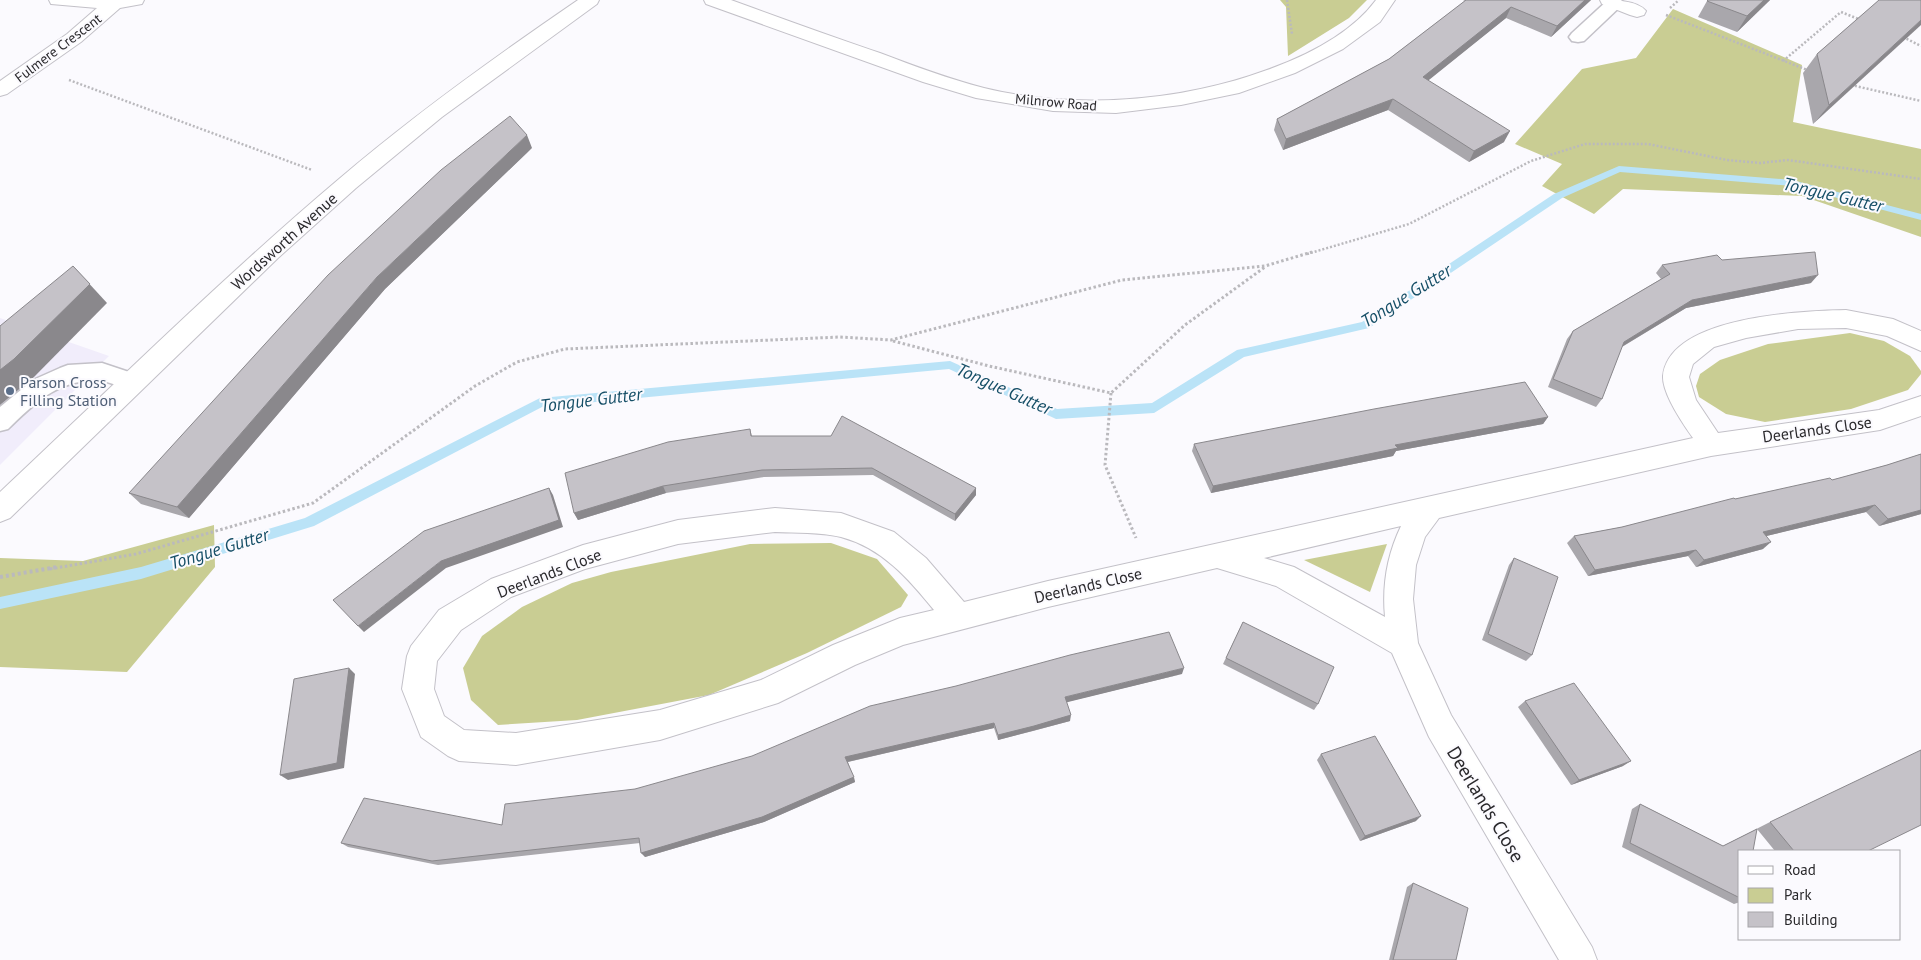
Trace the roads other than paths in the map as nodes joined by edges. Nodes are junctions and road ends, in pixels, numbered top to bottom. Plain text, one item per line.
1 (58, 0) edge
2 (135, 0) edge
3 (590, 0) edge
4 (714, 0) edge
5 (1386, 0) edge
6 (1612, 1) edge
7 (114, 4) junction
8 (1637, 11) road end
9 (1578, 37) dead end
10 (0, 90) edge
11 (1921, 342) edge
12 (133, 382) junction
13 (1921, 406) edge
14 (0, 422) edge
15 (1711, 445) junction
16 (1430, 508) junction
17 (0, 510) edge
18 (1219, 556) junction
19 (958, 617) junction
20 (1403, 643) junction
21 (1579, 960) edge

1 - 7 street, Fulmere Crescent
2 - 7 street, Fulmere Crescent
3 - 12 street, Wordsworth Avenue
4 - 5 street, Milnrow Road
6 - 8 street
6 - 9 lane
7 - 10 street, Fulmere Crescent
11 - 15 street
12 - 14 lane
12 - 17 street, Wordsworth Avenue
13 - 15 street, Deerlands Close
15 - 16 street, Deerlands Close
16 - 18 street, Deerlands Close
16 - 20 street, Deerlands Close
18 - 19 street, Deerlands Close
18 - 20 street, Deerlands Close
19 - 19 street, Deerlands Close
20 - 21 street, Deerlands Close

